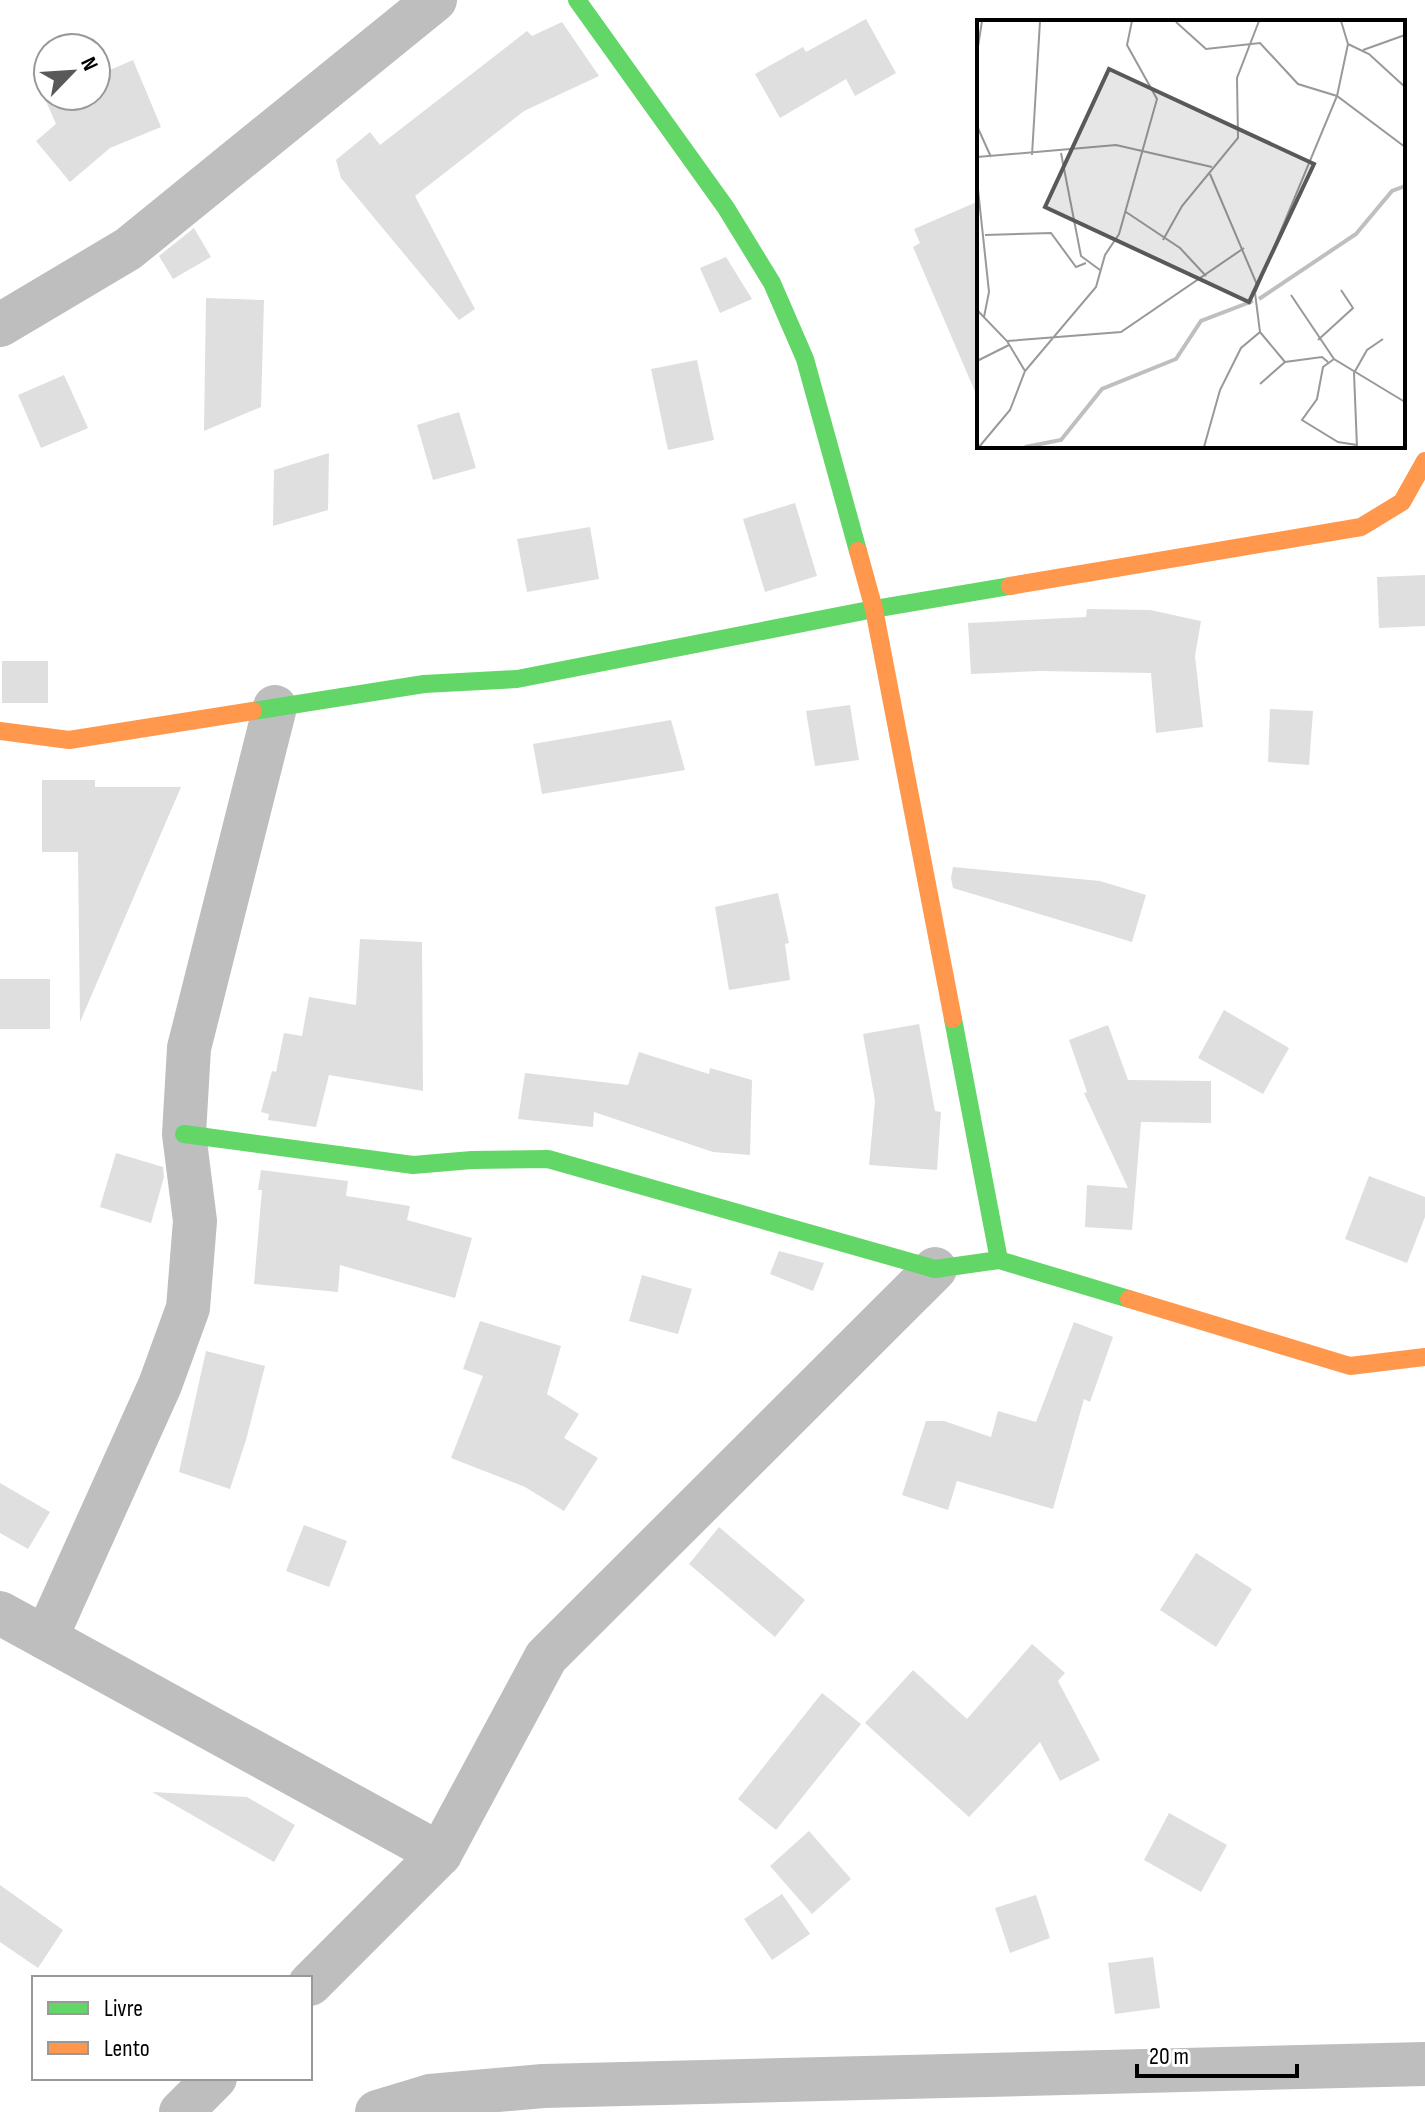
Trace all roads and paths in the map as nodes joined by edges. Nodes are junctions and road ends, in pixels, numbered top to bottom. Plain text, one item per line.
1 (435, 0) edge
2 (577, 0) edge
3 (0, 325) edge
4 (1425, 461) edge
5 (874, 609) junction
6 (275, 707) junction
7 (0, 731) edge
8 (184, 1134) junction
9 (999, 1260) junction
10 (935, 1269) junction
11 (1425, 1357) edge
12 (0, 1613) edge
13 (46, 1638) junction
14 (440, 1854) junction
15 (312, 1982) edge
16 (1425, 2064) edge
17 (213, 2080) edge
18 (181, 2112) edge
19 (377, 2112) edge

1 - 3 street
2 - 5 street
4 - 5 street
5 - 6 street
5 - 9 street
6 - 7 street
6 - 8 street
8 - 10 street
8 - 13 street
9 - 10 street
9 - 11 street
10 - 14 street
12 - 13 street
13 - 14 street
14 - 15 street
16 - 19 street
17 - 18 street

